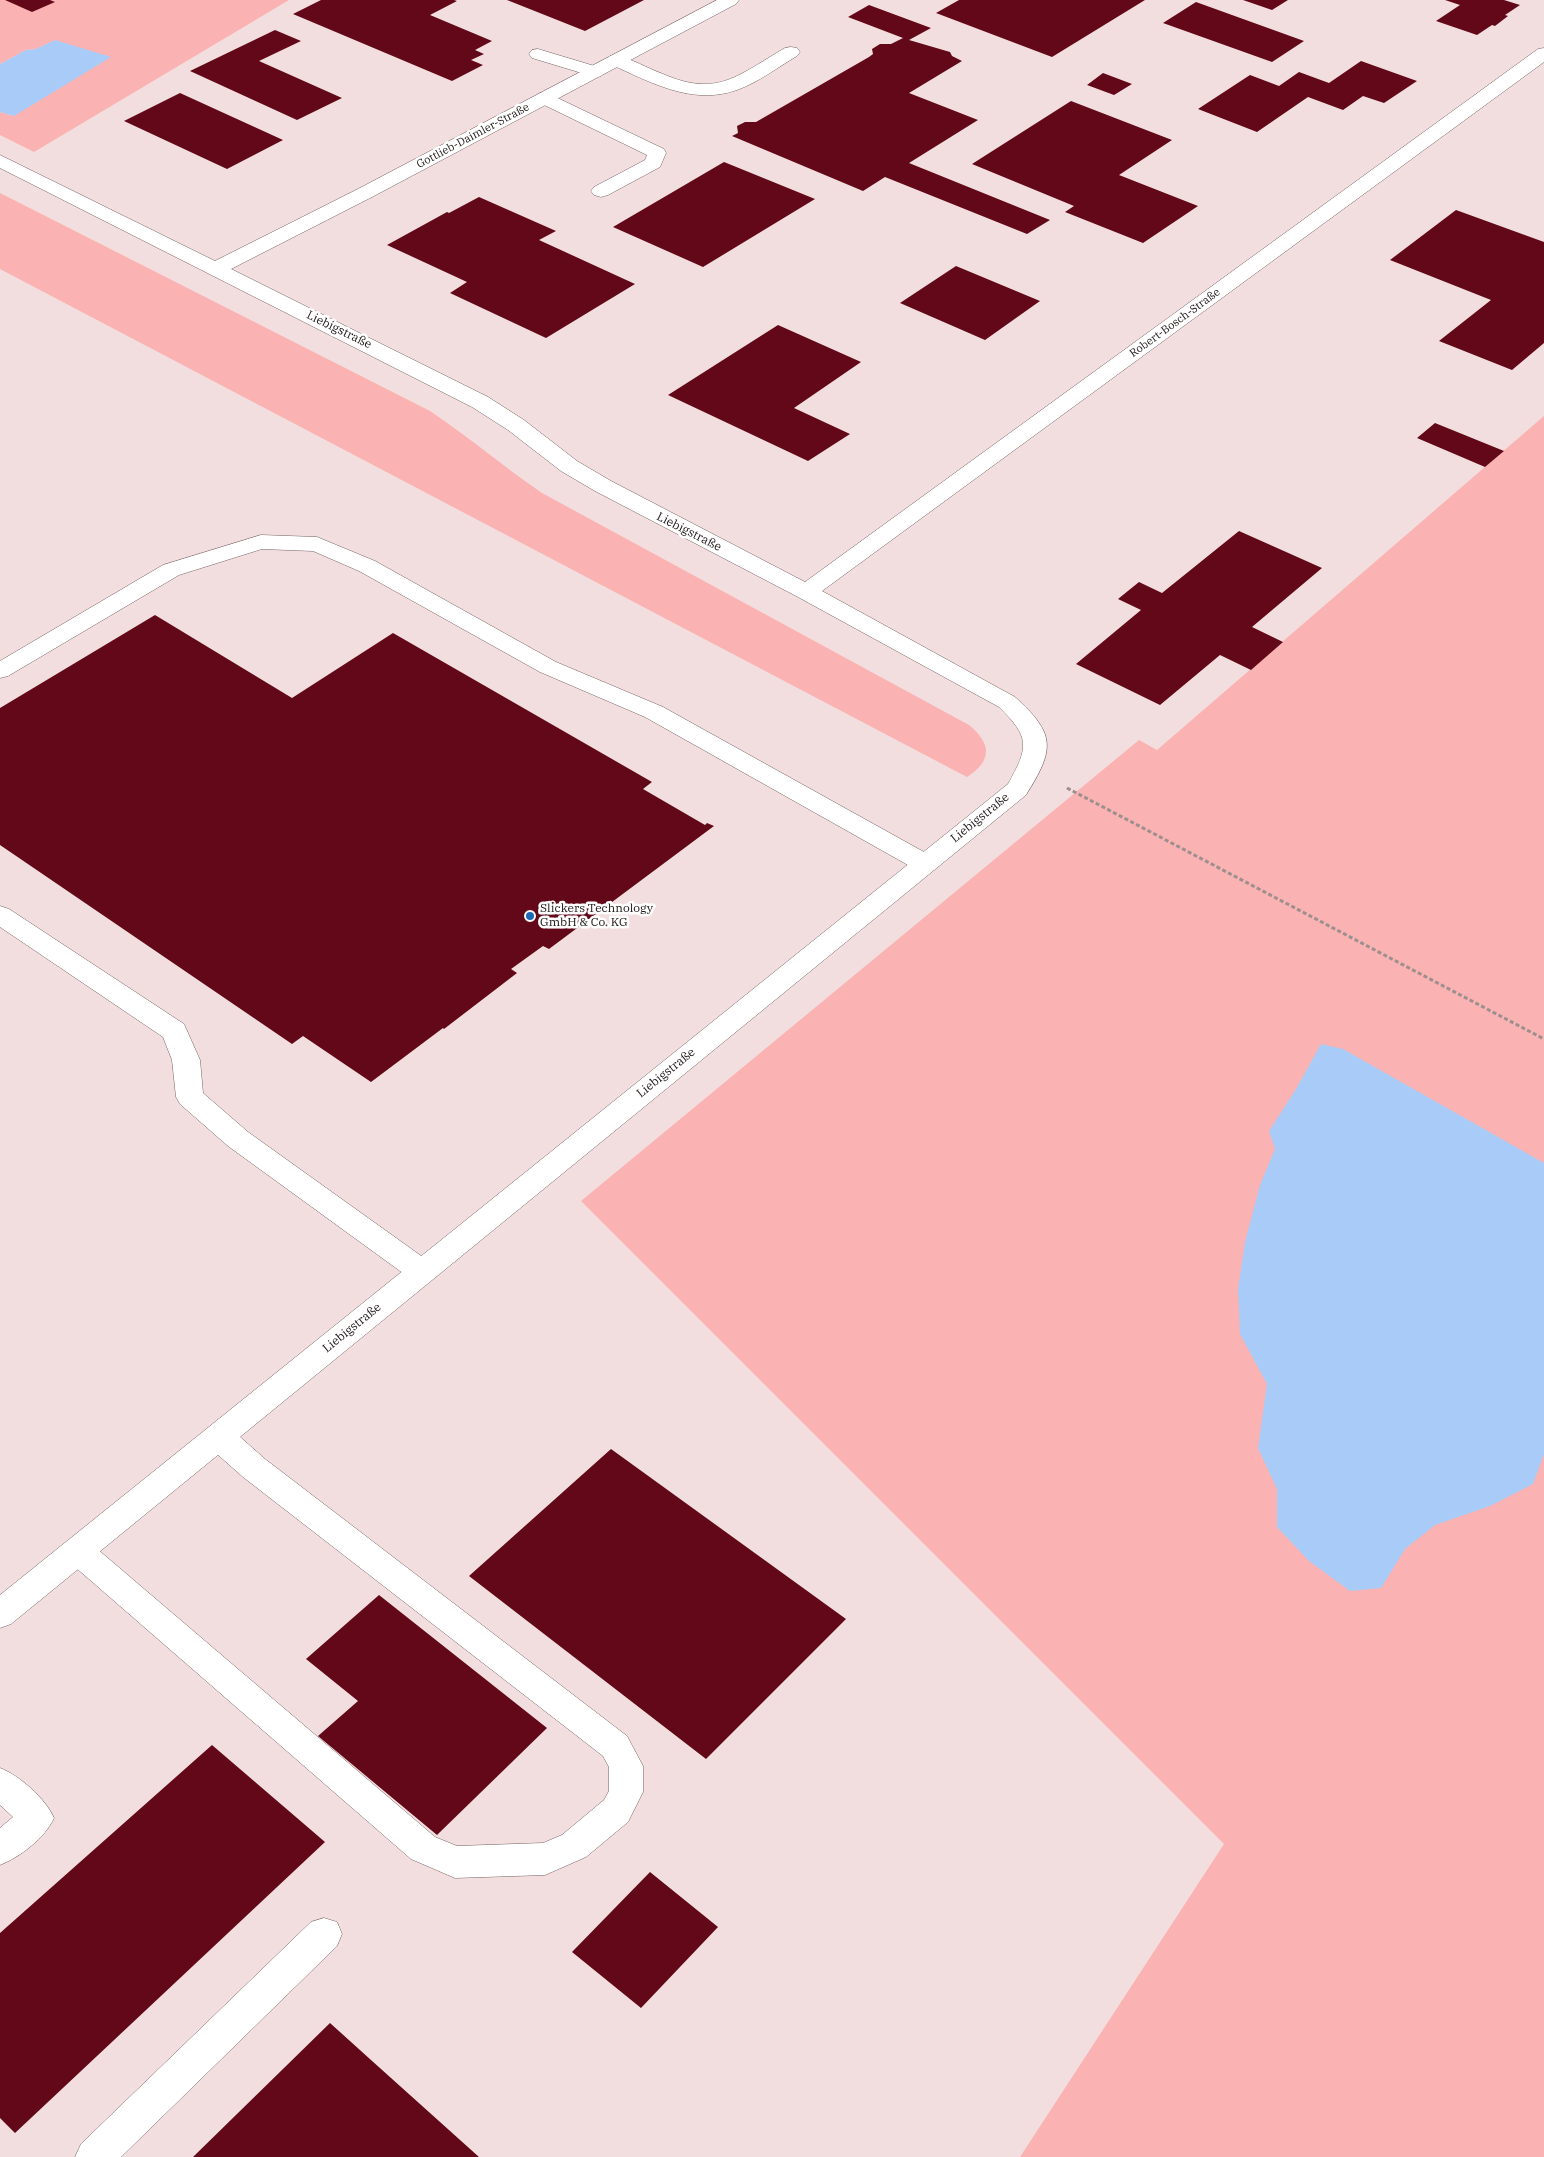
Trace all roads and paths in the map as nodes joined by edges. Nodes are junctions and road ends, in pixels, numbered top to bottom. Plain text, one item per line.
1 (730, 0) edge
2 (791, 52) dead end
3 (1544, 53) edge
4 (538, 54) dead end
5 (616, 60) junction
6 (595, 72) junction
7 (545, 98) junction
8 (0, 161) edge
9 (601, 191) dead end
10 (215, 269) junction
11 (806, 592) junction
12 (0, 671) edge
13 (1030, 768) junction
14 (924, 863) junction
15 (0, 915) edge
16 (1544, 1039) edge
17 (421, 1271) junction
18 (219, 1437) junction
19 (78, 1551) junction
20 (0, 1614) edge
21 (0, 1783) edge
22 (0, 1848) edge
23 (324, 1934) dead end
24 (94, 2157) edge

1 - 5 street, Gottlieb-Daimler-Straße
2 - 5 street
3 - 11 street, Robert-Bosch-Straße
4 - 6 street
5 - 6 street, Gottlieb-Daimler-Straße
6 - 7 street, Gottlieb-Daimler-Straße
7 - 9 street
7 - 10 street, Gottlieb-Daimler-Straße
8 - 10 street, Liebigstraße
10 - 11 street, Liebigstraße
11 - 13 street, Liebigstraße
12 - 14 street
13 - 14 street, Liebigstraße
13 - 16 path
14 - 17 street, Liebigstraße
15 - 17 street
17 - 18 street, Liebigstraße
18 - 19 street, Liebigstraße
18 - 19 street
19 - 20 street, Liebigstraße
21 - 22 street
23 - 24 street

